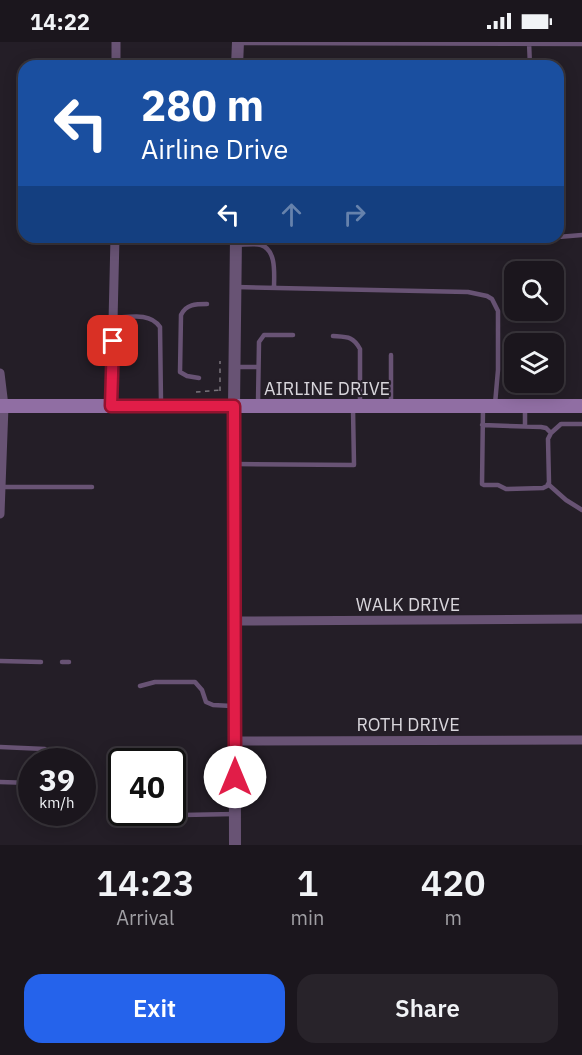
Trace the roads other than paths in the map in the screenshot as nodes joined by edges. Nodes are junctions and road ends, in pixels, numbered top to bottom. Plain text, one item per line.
1 (116, 42) edge
2 (238, 42) edge
3 (530, 43) edge
4 (582, 44) edge
5 (116, 60) edge
6 (237, 60) edge
7 (530, 60) edge
8 (582, 235) edge
9 (564, 236) edge
10 (115, 243) edge
11 (236, 243) edge
12 (248, 243) edge
13 (236, 287) junction
14 (274, 288) junction
15 (207, 304) dead end
16 (114, 318) junction
17 (293, 335) dead end
18 (333, 336) dead end
19 (391, 355) dead end
20 (235, 367) junction
21 (258, 368) junction
22 (0, 373) edge
23 (199, 378) dead end
24 (2, 406) edge
25 (111, 406) junction
26 (161, 406) junction
27 (234, 406) junction
28 (258, 406) junction
29 (356, 406) junction
30 (391, 406) junction
31 (489, 406) junction
32 (525, 406) junction
33 (566, 406) junction
34 (582, 406) edge
35 (567, 424) junction
36 (582, 424) edge
37 (482, 425) junction
38 (525, 426) junction
39 (551, 433) junction
40 (1, 444) edge
41 (235, 464) junction
42 (548, 484) junction
43 (1, 487) edge
44 (92, 487) dead end
45 (582, 510) edge
46 (0, 514) edge
47 (582, 619) edge
48 (235, 621) junction
49 (0, 661) edge
50 (41, 662) dead end
51 (62, 662) dead end
52 (69, 662) dead end
53 (140, 686) dead end
54 (235, 706) junction
55 (582, 740) edge
56 (235, 741) junction
57 (0, 747) edge
58 (22, 748) edge
59 (0, 782) edge
60 (18, 783) edge
61 (235, 814) junction
62 (186, 815) edge
63 (235, 845) edge

1 - 5 street
2 - 3 lane
2 - 6 street
3 - 4 lane
3 - 7 lane
8 - 9 lane
10 - 16 street
11 - 13 street
12 - 14 lane
13 - 14 lane
13 - 20 street
14 - 31 lane
15 - 23 lane
16 - 25 street
16 - 26 lane
17 - 21 lane
18 - 29 lane
19 - 30 lane
20 - 21 lane
20 - 27 street
21 - 28 lane
22 - 24 street
24 - 25 main road, AIRLINE DRIVE
24 - 40 street
25 - 26 main road, AIRLINE DRIVE
26 - 27 main road, AIRLINE DRIVE
27 - 28 main road, AIRLINE DRIVE
27 - 41 street
28 - 29 main road, AIRLINE DRIVE
29 - 30 main road, AIRLINE DRIVE
29 - 41 lane
30 - 31 main road, AIRLINE DRIVE
31 - 32 main road, AIRLINE DRIVE
31 - 37 lane
32 - 33 main road, AIRLINE DRIVE
32 - 38 lane
33 - 34 main road, AIRLINE DRIVE
33 - 35 lane
35 - 36 lane
35 - 39 lane
37 - 38 lane
37 - 42 lane
38 - 39 lane
39 - 42 lane
40 - 43 street
41 - 48 street
42 - 45 lane
43 - 44 lane
43 - 46 street
47 - 48 street, WALK DRIVE
48 - 54 street
49 - 50 lane
51 - 52 lane
53 - 54 lane
54 - 56 street
55 - 56 street, ROTH DRIVE
56 - 61 street
57 - 58 lane
59 - 60 lane
61 - 62 lane
61 - 63 street

